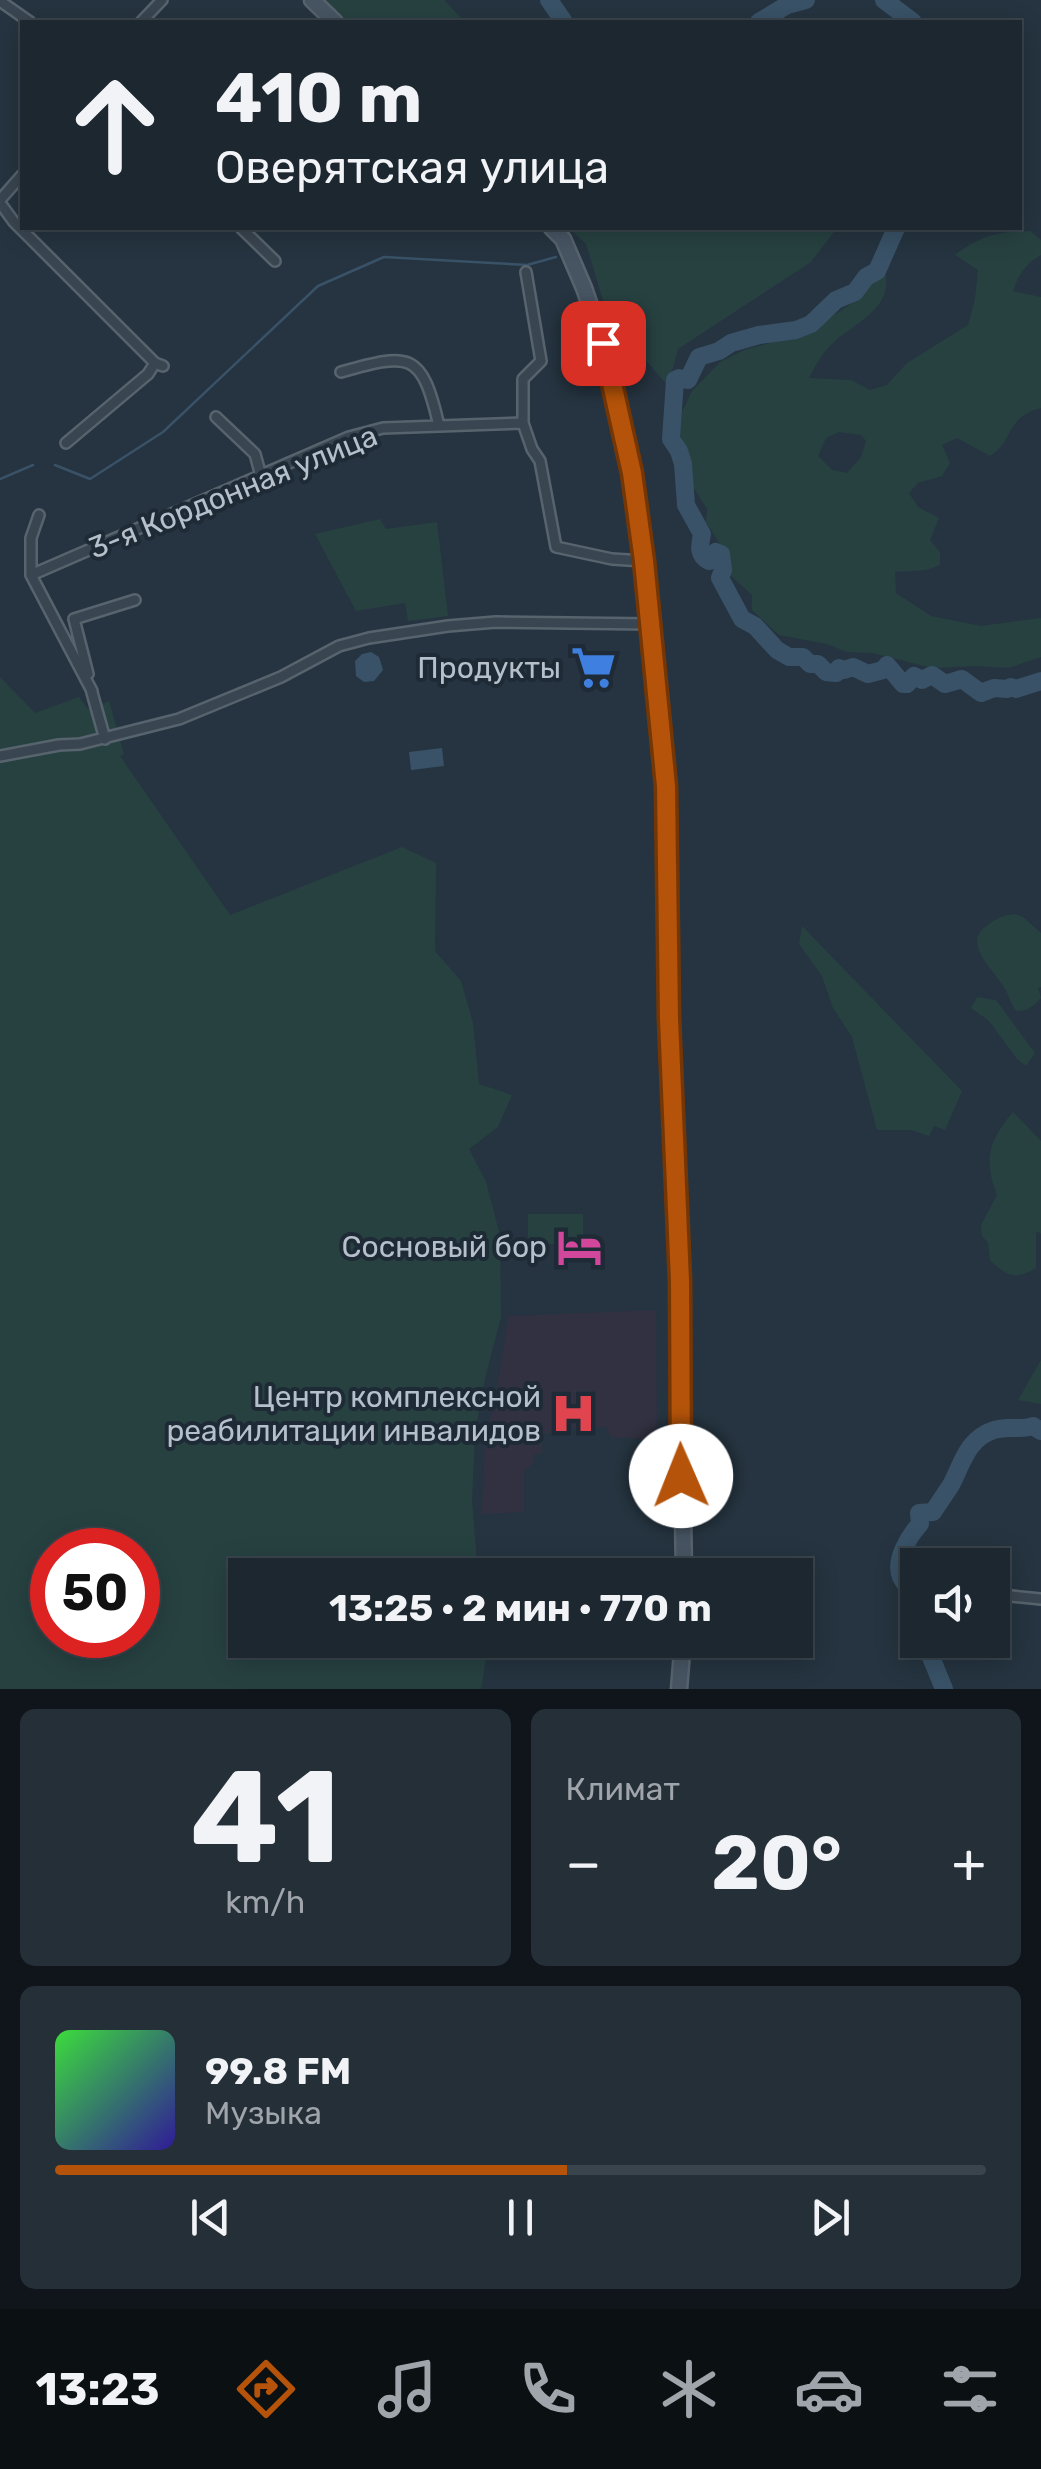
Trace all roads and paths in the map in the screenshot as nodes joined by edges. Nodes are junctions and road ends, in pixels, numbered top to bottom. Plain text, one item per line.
1 (162, 0) edge
2 (312, 0) edge
3 (0, 1) edge
4 (27, 20) edge
5 (143, 20) edge
6 (333, 20) edge
7 (20, 177) edge
8 (0, 202) edge
9 (20, 228) edge
10 (22, 230) edge
11 (242, 230) edge
12 (554, 230) edge
13 (276, 261) dead end
14 (526, 272) dead end
15 (341, 372) dead end
16 (216, 417) dead end
17 (523, 423) junction
18 (440, 426) junction
19 (66, 443) dead end
20 (262, 476) junction
21 (39, 515) dead end
22 (644, 561) junction
23 (31, 575) junction
24 (135, 600) dead end
25 (651, 624) junction
26 (92, 691) junction
27 (105, 739) junction
28 (0, 756) edge
29 (684, 1558) edge
30 (1010, 1596) edge
31 (1041, 1599) edge
32 (682, 1658) edge
33 (679, 1689) edge

1 - 5 street
2 - 6 main road
3 - 4 street
7 - 8 street
8 - 9 street
10 - 19 street
11 - 13 street
12 - 22 main road
14 - 17 street
15 - 18 street
16 - 20 street
17 - 18 street, 3-я Кордонная улица
17 - 22 street
18 - 20 street, 3-я Кордонная улица
20 - 23 street, 3-я Кордонная улица
21 - 23 street
22 - 25 main road
23 - 26 street
24 - 26 street
25 - 27 street
25 - 29 main road
26 - 27 street
27 - 28 street
30 - 31 street
32 - 33 main road

